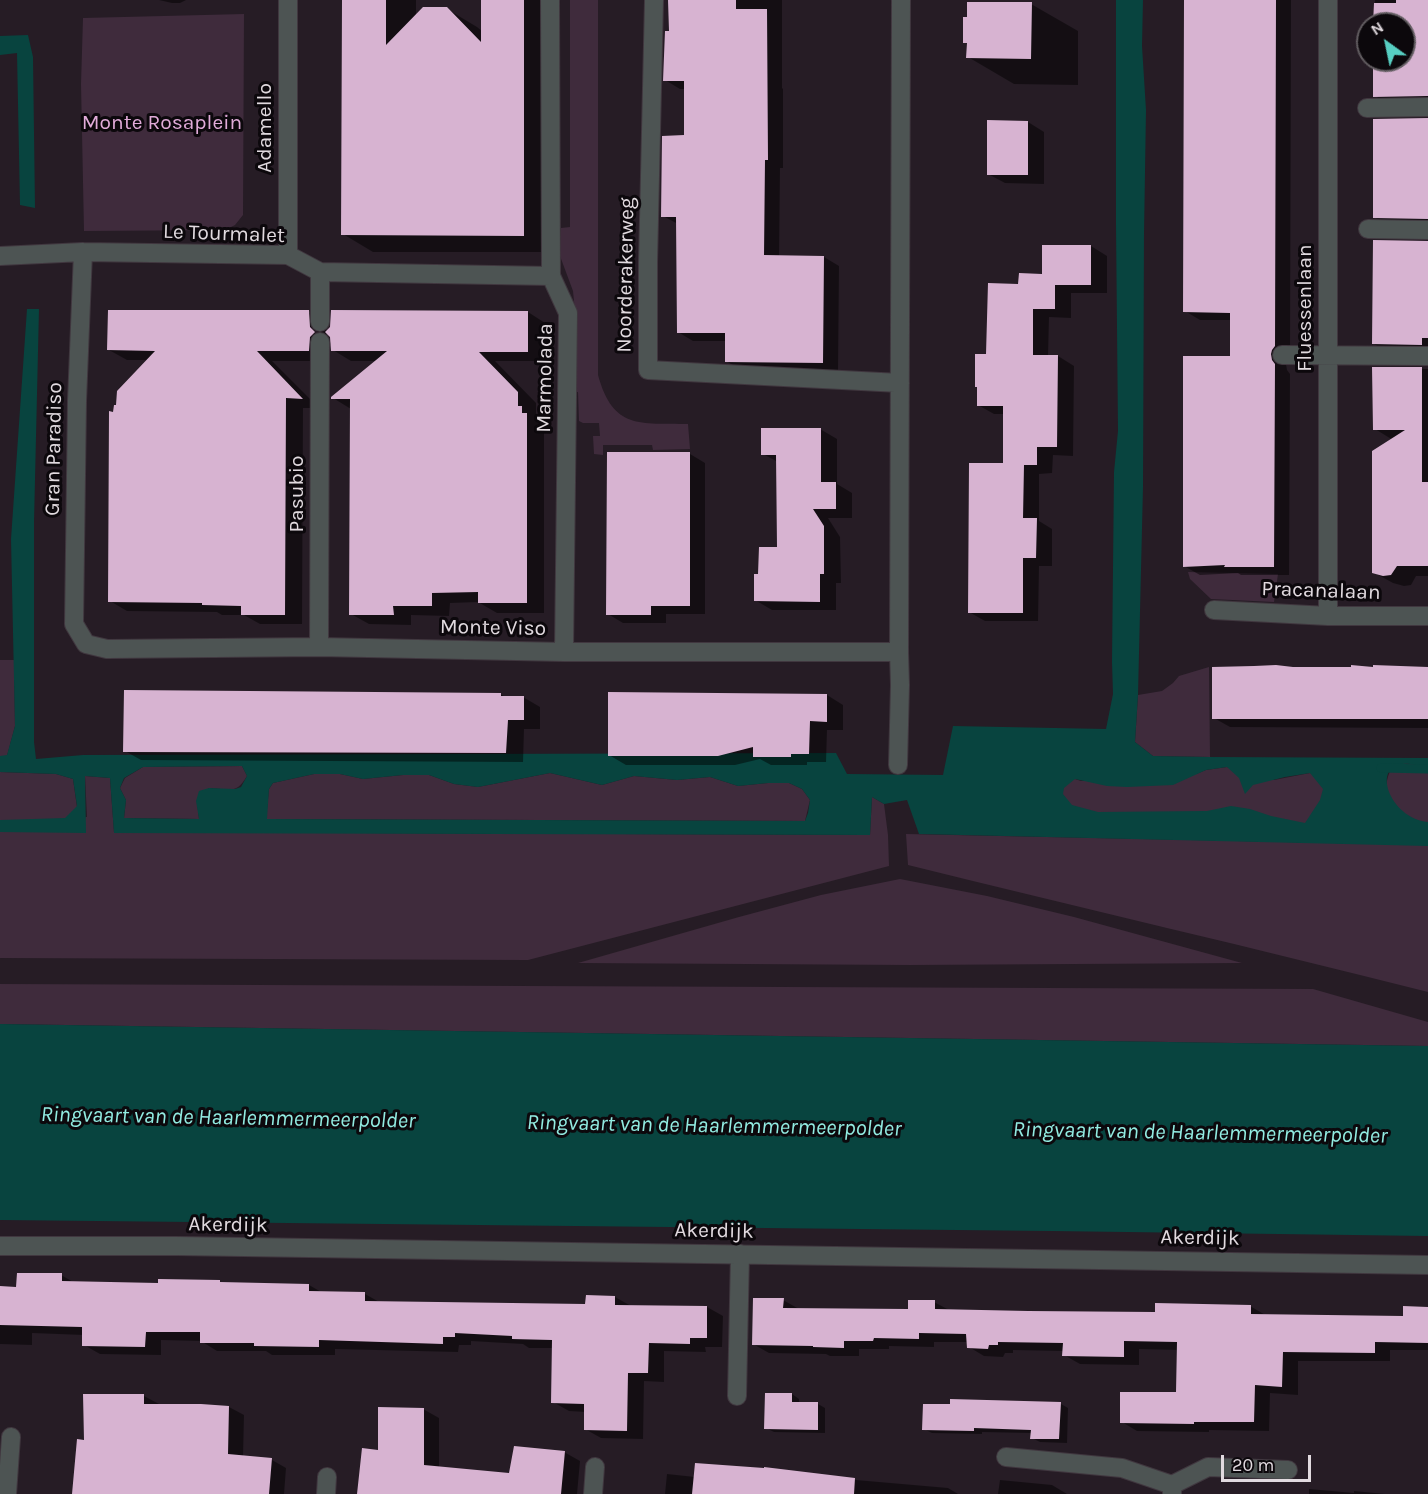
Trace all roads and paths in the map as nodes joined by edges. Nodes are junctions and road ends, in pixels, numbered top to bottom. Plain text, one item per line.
1 (288, 0) edge
2 (550, 0) edge
3 (654, 0) edge
4 (901, 0) edge
5 (1328, 0) edge
6 (1428, 107) edge
7 (1367, 108) dead end
8 (1368, 230) dead end
9 (1428, 230) edge
10 (83, 252) junction
11 (288, 255) junction
12 (0, 256) edge
13 (320, 272) junction
14 (551, 276) junction
15 (320, 322) dead end
16 (320, 342) dead end
17 (1282, 355) dead end
18 (1328, 355) junction
19 (1428, 356) edge
20 (900, 383) junction
21 (1214, 610) dead end
22 (1328, 616) junction
23 (1428, 616) edge
24 (86, 644) joint
25 (319, 647) junction
26 (564, 652) junction
27 (899, 652) junction
28 (898, 765) dead end
29 (0, 1246) edge
30 (740, 1254) junction
31 (1428, 1265) edge
32 (737, 1396) dead end
33 (11, 1437) dead end
34 (1006, 1457) dead end
35 (595, 1467) dead end
36 (1288, 1470) dead end
37 (1172, 1490) edge
38 (7, 1494) edge
39 (593, 1494) edge

1 - 11 street, Adamello
2 - 14 street, Marmolada
3 - 20 street, Noorderakerweg
4 - 20 street
5 - 18 street, Fluessenlaan
6 - 7 street
8 - 9 street
10 - 11 street, Le Tourmalet
10 - 12 street, Le Tourmalet
10 - 24 street, Gran Paradiso
11 - 13 street, Le Tourmalet
13 - 14 street, Le Tourmalet
13 - 15 street
14 - 26 street, Marmolada
16 - 25 street, Pasubio
17 - 18 street
18 - 19 street
18 - 22 street, Fluessenlaan
20 - 27 street
21 - 22 street, Pracanalaan
22 - 23 street, Pracanalaan
24 - 25 street, Monte Viso
25 - 26 street, Monte Viso
26 - 27 street, Monte Viso
27 - 28 street
29 - 30 street, Akerdijk
30 - 31 street, Akerdijk
30 - 32 street
33 - 38 street
34 - 37 street
35 - 39 street
36 - 37 street

